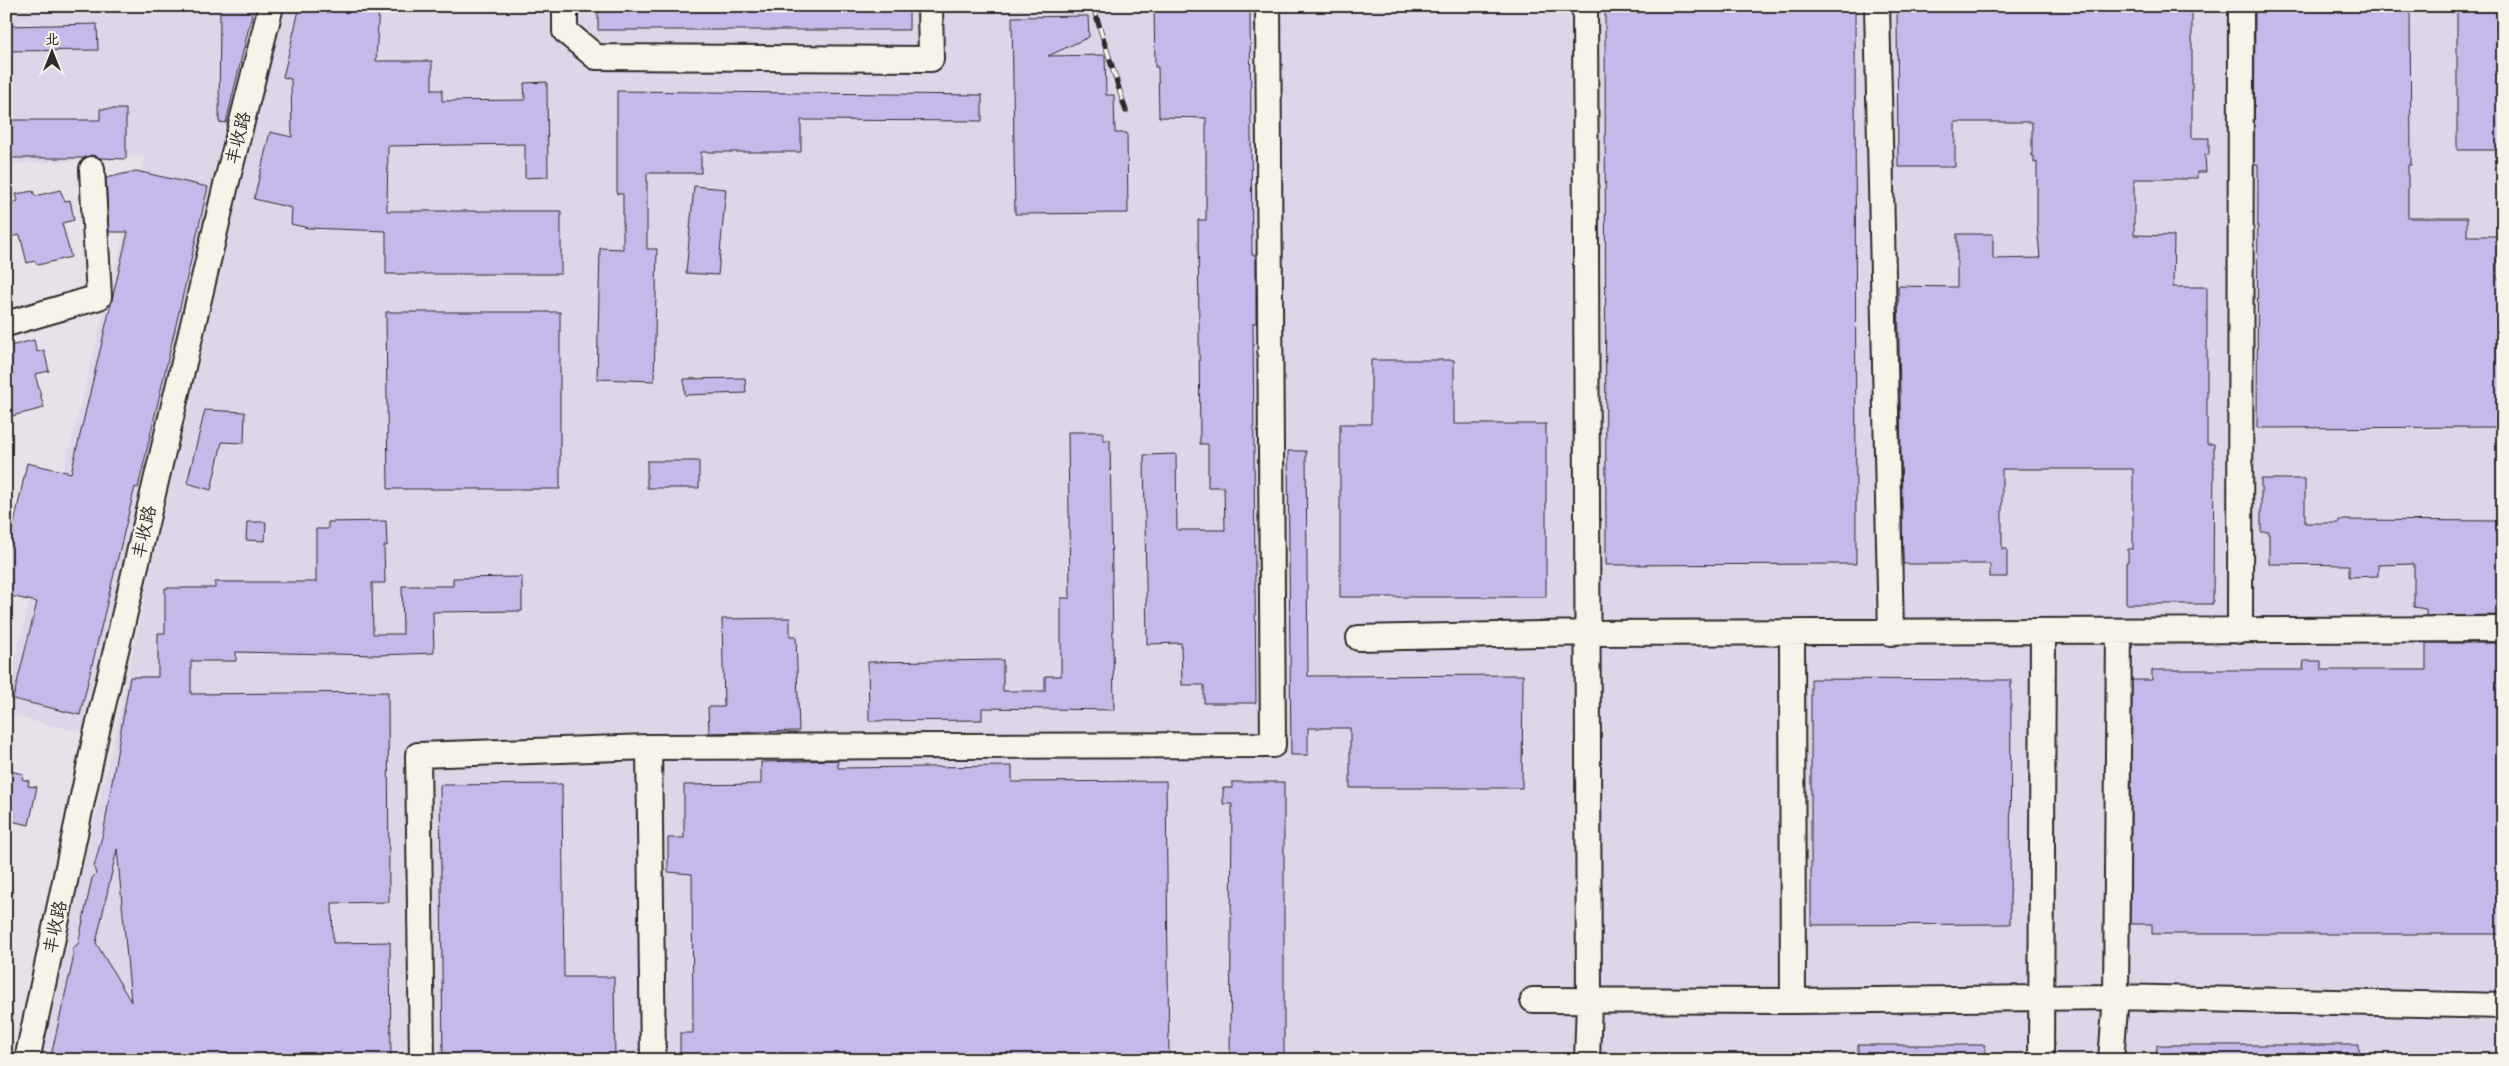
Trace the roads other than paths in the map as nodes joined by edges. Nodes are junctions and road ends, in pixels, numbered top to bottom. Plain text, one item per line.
1 (271, 6) edge
2 (565, 6) edge
3 (930, 6) edge
4 (1268, 6) edge
5 (1585, 6) edge
6 (1877, 6) edge
7 (2242, 6) edge
8 (92, 169) dead end
9 (6, 324) edge
10 (2503, 629) edge
11 (2119, 630) junction
12 (2240, 631) junction
13 (2043, 632) junction
14 (1588, 633) junction
15 (1891, 633) junction
16 (1792, 634) junction
17 (1359, 638) dead end
18 (649, 747) junction
19 (2116, 997) junction
20 (2042, 998) junction
21 (1533, 1000) dead end
22 (1793, 1001) junction
23 (1589, 1002) junction
24 (2503, 1006) edge
25 (26, 1060) edge
26 (422, 1060) edge
27 (653, 1060) edge
28 (1587, 1060) edge
29 (2041, 1060) edge
30 (2111, 1060) edge

1 - 25 street, 丰收路
2 - 3 street
4 - 18 street
5 - 14 street
6 - 15 street
7 - 12 street
8 - 9 street
10 - 12 street
11 - 12 street
11 - 13 street
11 - 19 street
13 - 15 street
13 - 20 street
14 - 16 street
14 - 17 street
14 - 23 street
15 - 16 street
16 - 22 street
18 - 26 street
18 - 27 street
19 - 20 street
19 - 24 street
19 - 30 street
20 - 22 street
20 - 29 street
21 - 23 street
22 - 23 street
23 - 28 street

